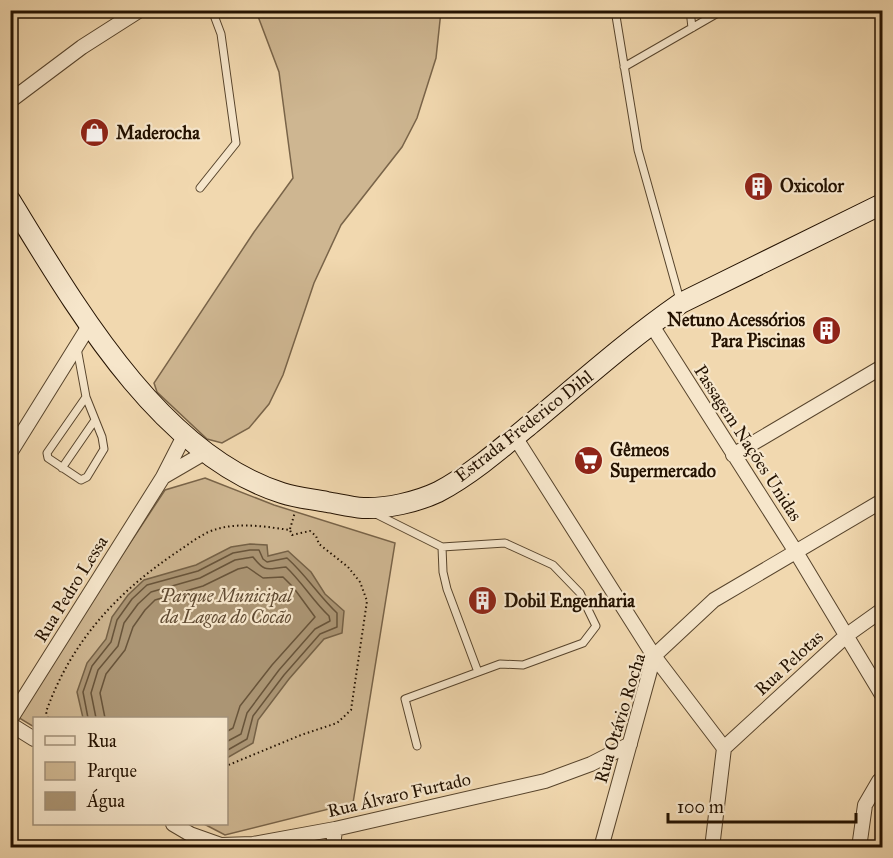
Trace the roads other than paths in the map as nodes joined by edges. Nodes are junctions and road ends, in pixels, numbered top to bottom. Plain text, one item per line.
1 (140, 10) edge
2 (212, 10) edge
3 (615, 10) edge
4 (690, 10) edge
5 (723, 10) edge
6 (692, 28) junction
7 (624, 67) junction
8 (10, 101) edge
9 (200, 188) dead end
10 (10, 200) edge
11 (882, 204) edge
12 (16, 217) edge
13 (681, 303) junction
14 (651, 324) junction
15 (89, 326) junction
16 (76, 347) junction
17 (882, 368) edge
18 (86, 397) junction
19 (95, 420) junction
20 (185, 434) junction
21 (515, 437) junction
22 (206, 452) junction
23 (10, 453) edge
24 (733, 454) junction
25 (62, 468) junction
26 (163, 477) junction
27 (882, 501) edge
28 (364, 508) junction
29 (442, 547) junction
30 (796, 552) junction
31 (882, 610) edge
32 (846, 634) junction
33 (654, 656) junction
34 (478, 672) junction
35 (882, 695) edge
36 (10, 722) edge
37 (33, 738) edge
38 (630, 744) junction
39 (417, 746) dead end
40 (724, 748) junction
41 (882, 779) edge
42 (175, 825) edge
43 (335, 828) junction
44 (333, 848) edge
45 (601, 848) edge
46 (712, 848) edge
47 (860, 848) edge

1 - 8 street
2 - 9 lane
3 - 7 lane
4 - 6 lane
5 - 6 lane
6 - 7 lane
7 - 13 lane
10 - 12 main road, Estrada Frederico Dihl
11 - 13 main road, Estrada Frederico Dihl
12 - 15 main road, Estrada Frederico Dihl
13 - 14 main road, Estrada Frederico Dihl
14 - 21 main road, Estrada Frederico Dihl
14 - 24 street, Passagem Nações Unidas
15 - 16 street
15 - 20 main road, Estrada Frederico Dihl
16 - 18 lane
16 - 23 street
17 - 24 street
18 - 19 lane
18 - 25 lane
19 - 25 lane
19 - 25 lane
20 - 22 main road, Estrada Frederico Dihl
20 - 26 street, Rua Pedro Lessa
21 - 28 main road, Estrada Frederico Dihl
21 - 33 street
22 - 26 street, Rua Pedro Lessa
22 - 28 main road, Estrada Frederico Dihl
24 - 30 street, Passagem Nações Unidas
26 - 36 street, Rua Pedro Lessa
27 - 30 street, Rua Otávio Rocha
28 - 29 lane
29 - 34 lane
29 - 34 lane
30 - 32 street, Passagem Nações Unidas
30 - 33 street, Rua Otávio Rocha
31 - 32 street, Rua Pelotas
32 - 35 street, Passagem Nações Unidas
32 - 40 street, Rua Pelotas
33 - 38 street, Rua Otávio Rocha
33 - 40 street
34 - 39 lane
36 - 37 street
38 - 43 street, Rua Álvaro Furtado
38 - 45 street, Rua Otávio Rocha
40 - 46 street
41 - 47 street
42 - 43 street, Rua Álvaro Furtado
43 - 44 street

